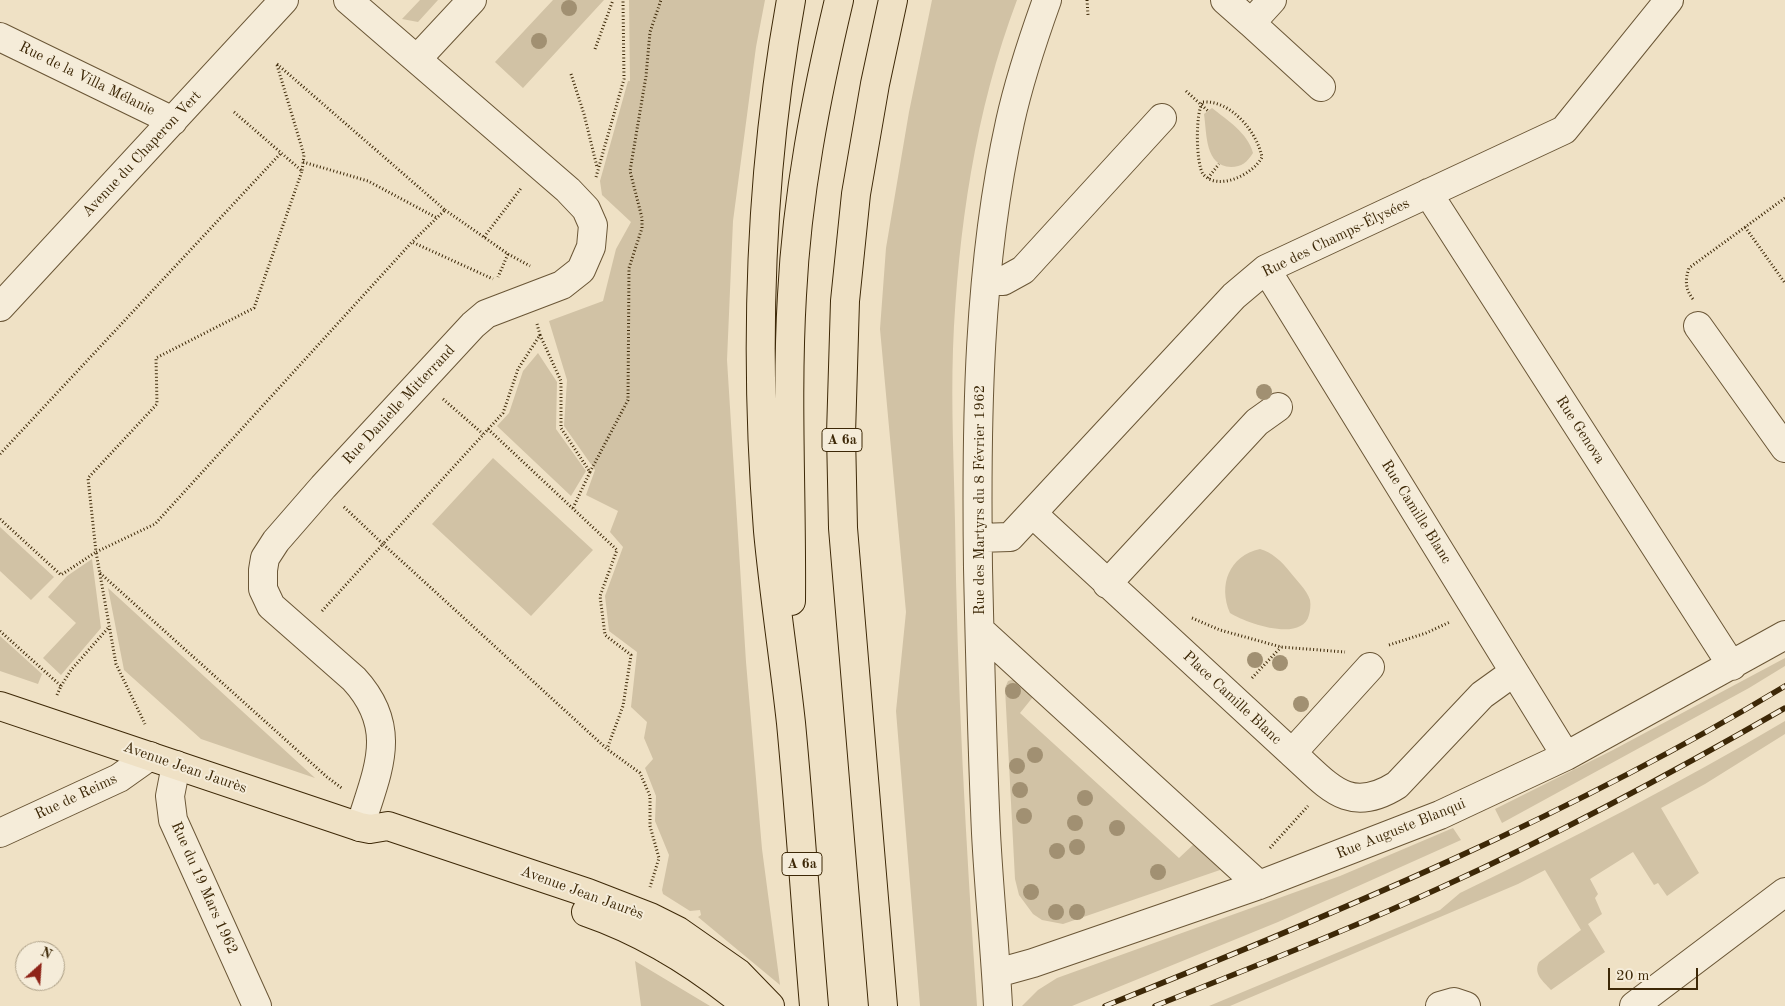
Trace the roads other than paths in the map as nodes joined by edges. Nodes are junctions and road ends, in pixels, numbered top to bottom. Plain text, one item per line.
1 (284, 0) edge
2 (348, 0) edge
3 (472, 0) edge
4 (791, 0) edge
5 (839, 0) edge
6 (893, 0) edge
7 (1047, 0) edge
8 (1226, 0) edge
9 (1272, 0) edge
10 (1669, 0) edge
11 (1251, 23) junction
12 (0, 38) edge
13 (417, 59) junction
14 (1321, 87) dead end
15 (1162, 118) dead end
16 (173, 121) junction
17 (1428, 193) junction
18 (1266, 269) junction
19 (986, 280) junction
20 (0, 307) edge
21 (1697, 315) road end
22 (1278, 407) dead end
23 (1785, 448) edge
24 (1033, 514) junction
25 (978, 538) junction
26 (1107, 584) junction
27 (980, 630) junction
28 (1785, 635) edge
29 (1369, 654) road end
30 (1732, 666) junction
31 (1514, 672) junction
32 (0, 706) edge
33 (790, 722) junction
34 (1292, 754) junction
35 (150, 756) junction
36 (1566, 756) junction
37 (176, 765) junction
38 (365, 828) junction
39 (0, 833) edge
40 (1259, 885) junction
41 (1785, 892) edge
42 (996, 973) junction
43 (257, 1006) edge
44 (747, 1006) edge
45 (770, 1006) edge
46 (814, 1006) edge
47 (883, 1006) edge
48 (998, 1006) edge
49 (1440, 1006) edge
50 (1466, 1006) edge
51 (1634, 1006) edge

1 - 16 street, Avenue du Chaperon Vert
2 - 13 street, Rue Danielle Mitterrand
3 - 13 street
4 - 33 main road, A 6a
5 - 33 main road
6 - 47 main road, A 6a
7 - 19 street, Rue des Martyrs du 8 Février 1962
8 - 11 street
9 - 11 street
10 - 17 street, Rue des Champs-Élysées
11 - 14 street
12 - 16 street, Rue de la Villa Mélanie
13 - 38 street, Rue Danielle Mitterrand
15 - 19 street
16 - 20 street, Avenue du Chaperon Vert
17 - 18 street, Rue des Champs-Élysées
17 - 30 street, Rue Genova
18 - 24 street, Rue des Champs-Élysées
18 - 31 street, Rue Camille Blanc
19 - 25 street, Rue des Martyrs du 8 Février 1962
21 - 23 street
22 - 26 street
24 - 25 street, Rue des Champs-Élysées
24 - 26 street, Place Camille Blanc
25 - 27 street, Rue des Martyrs du 8 Février 1962
26 - 34 street, Place Camille Blanc
27 - 40 street
27 - 42 street, Rue des Martyrs du 8 Février 1962
28 - 30 street, Rue Auguste Blanqui
29 - 34 street, Place Camille Blanc
30 - 36 street, Rue Auguste Blanqui
31 - 34 street
31 - 36 street, Rue Camille Blanc
32 - 35 main road, Avenue Jean Jaurès
33 - 46 main road, A 6a
35 - 37 main road, Avenue Jean Jaurès
35 - 39 street, Rue de Reims
36 - 40 street, Rue Auguste Blanqui
37 - 38 main road, Avenue Jean Jaurès
37 - 43 street, Rue du 19 Mars 1962
38 - 44 main road, Avenue Jean Jaurès
38 - 45 main road, Avenue Jean Jaurès
40 - 42 street, Rue Auguste Blanqui
41 - 51 street
42 - 48 street, Rue des Martyrs du 8 Février 1962
49 - 50 street

